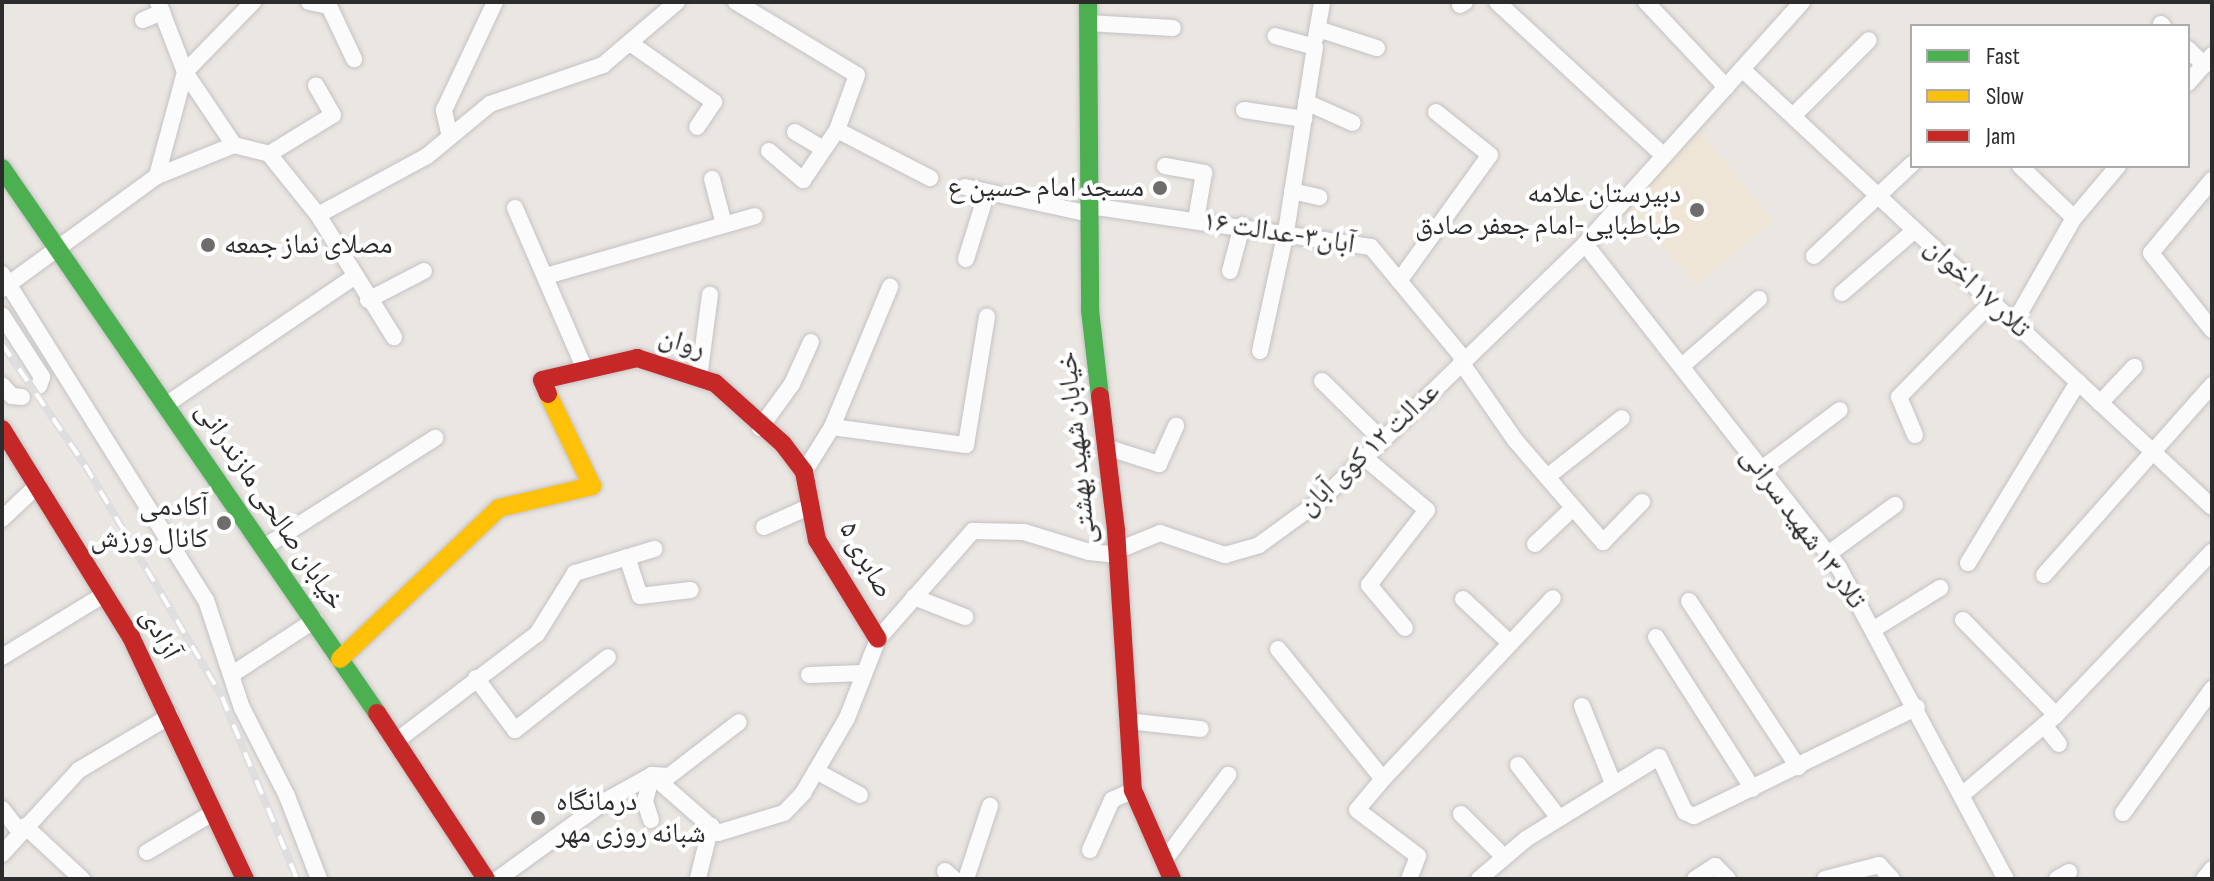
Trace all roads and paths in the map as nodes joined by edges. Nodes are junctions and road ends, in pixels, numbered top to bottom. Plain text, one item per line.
1 (253, 2) edge
2 (309, 2) edge
3 (495, 2) edge
4 (677, 2) edge
5 (736, 2) edge
6 (1088, 2) edge
7 (1322, 2) edge
8 (1497, 2) edge
9 (1646, 2) edge
10 (1802, 2) edge
11 (160, 7) edge
12 (143, 20) dead end
13 (1088, 23) junction
14 (1173, 28) dead end
15 (1318, 29) junction
16 (1275, 36) dead end
17 (1869, 40) dead end
18 (630, 43) junction
19 (1315, 47) junction
20 (1377, 48) dead end
21 (2190, 50) edge
22 (354, 59) dead end
23 (2208, 60) edge
24 (1742, 69) junction
25 (185, 72) junction
26 (2190, 81) edge
27 (316, 86) dead end
28 (1726, 87) junction
29 (1244, 110) dead end
30 (1305, 110) junction
31 (1436, 112) dead end
32 (1793, 116) junction
33 (1353, 123) dead end
34 (697, 127) dead end
35 (837, 130) junction
36 (795, 132) dead end
37 (450, 137) junction
38 (234, 145) junction
39 (823, 149) junction
40 (769, 151) dead end
41 (269, 154) junction
42 (1664, 156) junction
43 (1165, 166) dead end
44 (1910, 166) edge
45 (2, 168) edge
46 (2022, 168) edge
47 (2116, 168) edge
48 (157, 176) junction
49 (930, 178) dead end
50 (712, 179) dead end
51 (2212, 180) edge
52 (965, 187) dead end
53 (1292, 191) junction
54 (987, 192) junction
55 (1319, 197) dead end
56 (1881, 199) junction
57 (515, 208) dead end
58 (1090, 210) junction
59 (318, 215) junction
60 (755, 216) dead end
61 (2074, 218) junction
62 (1196, 220) junction
63 (724, 224) junction
64 (1242, 226) junction
65 (1915, 230) junction
66 (1286, 232) junction
67 (1585, 244) junction
68 (58, 249) junction
69 (1814, 256) dead end
70 (966, 259) dead end
71 (424, 271) dead end
72 (1230, 271) dead end
73 (355, 276) junction
74 (546, 276) junction
75 (1399, 281) junction
76 (4, 282) edge
77 (890, 287) dead end
78 (1842, 293) dead end
79 (710, 295) dead end
80 (1759, 299) dead end
81 (368, 300) junction
82 (1992, 302) junction
83 (2, 315) edge
84 (987, 317) dead end
85 (2014, 323) junction
86 (2212, 330) edge
87 (394, 337) dead end
88 (811, 342) dead end
89 (1260, 351) dead end
90 (1462, 361) junction
91 (1682, 366) junction
92 (2134, 367) dead end
93 (585, 370) junction
94 (699, 378) junction
95 (1322, 381) dead end
96 (2078, 382) junction
97 (2, 385) edge
98 (2212, 385) edge
99 (39, 386) dead end
100 (22, 397) dead end
101 (2100, 403) junction
102 (167, 404) junction
103 (1840, 410) dead end
104 (1622, 418) dead end
105 (1176, 426) dead end
106 (832, 427) junction
107 (760, 428) junction
108 (2, 429) edge
109 (1915, 435) dead end
110 (435, 438) dead end
111 (1381, 439) junction
112 (1106, 447) junction
113 (2152, 451) junction
114 (1365, 458) junction
115 (1763, 468) junction
116 (804, 472) junction
117 (1547, 477) junction
118 (38, 485) junction
119 (1642, 502) dead end
120 (1895, 505) dead end
121 (811, 506) junction
122 (2212, 507) edge
123 (1573, 508) junction
124 (2, 519) edge
125 (764, 527) dead end
126 (1535, 544) dead end
127 (266, 546) junction
128 (654, 549) dead end
129 (2212, 552) edge
130 (1116, 553) junction
131 (1828, 554) junction
132 (627, 557) junction
133 (1968, 563) dead end
134 (2044, 575) dead end
135 (1940, 588) dead end
136 (691, 590) dead end
137 (105, 594) junction
138 (914, 597) junction
139 (1553, 598) dead end
140 (1463, 599) dead end
141 (1689, 601) dead end
142 (965, 617) dead end
143 (315, 620) junction
144 (1963, 620) dead end
145 (1405, 628) dead end
146 (1874, 629) junction
147 (1656, 637) dead end
148 (878, 639) junction
149 (1510, 643) junction
150 (1278, 649) dead end
151 (2, 657) edge
152 (608, 657) dead end
153 (340, 659) junction
154 (234, 673) junction
155 (863, 673) junction
156 (809, 675) dead end
157 (476, 678) junction
158 (2212, 689) edge
159 (1582, 706) dead end
160 (1917, 707) junction
161 (170, 716) junction
162 (2050, 720) junction
163 (1127, 721) junction
164 (739, 722) dead end
165 (1201, 729) dead end
166 (395, 742) junction
167 (2059, 744) dead end
168 (1518, 765) dead end
169 (1798, 767) junction
170 (816, 771) junction
171 (652, 775) junction
172 (1228, 775) dead end
173 (1383, 779) junction
174 (1613, 783) junction
175 (1753, 789) junction
176 (1133, 790) junction
177 (1963, 794) junction
178 (860, 795) dead end
179 (990, 806) dead end
180 (2, 809) edge
181 (214, 812) junction
182 (2123, 813) dead end
183 (1461, 814) dead end
184 (1559, 818) junction
185 (651, 820) dead end
186 (711, 826) junction
187 (22, 829) junction
188 (1090, 850) dead end
189 (147, 852) dead end
190 (2, 854) edge
191 (1504, 857) junction
192 (1166, 858) junction
193 (2212, 869) edge
194 (238, 877) edge
195 (80, 878) edge
196 (698, 878) edge
197 (319, 879) edge
198 (486, 879) edge
199 (498, 879) edge
200 (966, 879) edge
201 (1172, 879) edge
202 (1409, 879) edge
203 (1479, 879) edge
204 (1695, 879) edge
205 (1728, 879) edge
206 (1825, 879) edge
207 (1892, 879) edge
208 (2006, 879) edge
209 (2204, 879) edge

1 - 25 street
2 - 22 street
3 - 37 street
4 - 18 street
5 - 35 street
6 - 13 main road, خیابان شهید بهشتی
7 - 15 street
8 - 42 street
9 - 28 street
10 - 24 street, عدالت ۱۲ کوی آبان
11 - 12 street
11 - 25 street
13 - 14 street
13 - 58 main road, خیابان شهید بهشتی
15 - 19 street
15 - 20 street
16 - 19 street
17 - 32 street
18 - 34 street
18 - 37 street
19 - 30 street
21 - 23 street
23 - 26 street
24 - 28 street, عدالت ۱۲ کوی آبان
24 - 32 street, تلار ۱۷ اخوان
25 - 38 street
25 - 48 street
27 - 41 street
28 - 42 street, عدالت ۱۲ کوی آبان
29 - 30 street
30 - 33 street
30 - 53 street
31 - 75 street
32 - 56 street, تلار ۱۷ اخوان
35 - 39 street
35 - 49 street
36 - 39 street
37 - 59 street
38 - 41 street
38 - 48 street
39 - 40 street
41 - 59 street
42 - 67 street, عدالت ۱۲ کوی آبان
43 - 62 street
44 - 56 street
45 - 68 main road, خیابان صالحی مازندرانی
46 - 61 street
47 - 61 street
48 - 68 street
50 - 63 street
51 - 86 street
52 - 54 street, آبان۳-عدالت ۱۶
53 - 55 street
53 - 66 street
54 - 58 street, آبان۳-عدالت ۱۶
54 - 70 street
56 - 65 street, تلار ۱۷ اخوان
56 - 69 street
57 - 74 street
58 - 62 street, آبان۳-عدالت ۱۶
58 - 112 main road, خیابان شهید بهشتی
59 - 73 street
60 - 63 street
61 - 85 street
62 - 64 street, آبان۳-عدالت ۱۶
63 - 74 street
64 - 66 street, آبان۳-عدالت ۱۶
64 - 72 street
65 - 78 street
65 - 82 street, تلار ۱۷ اخوان
66 - 75 street, آبان۳-عدالت ۱۶
66 - 89 street
67 - 90 street, عدالت ۱۲ کوی آبان
67 - 91 street, تلار ۱۳ شهید سرانی
68 - 76 street
68 - 102 main road, خیابان صالحی مازندرانی
71 - 81 street
73 - 81 street
73 - 102 street
74 - 93 street
75 - 90 street, آبان۳-عدالت ۱۶
76 - 154 street
77 - 106 street
79 - 94 street
80 - 91 street
81 - 87 street
82 - 85 street, تلار ۱۷ اخوان
82 - 109 street
83 - 99 street
84 - 106 street
85 - 96 street, تلار ۱۷ اخوان
88 - 107 street
90 - 111 street, عدالت ۱۲ کوی آبان
90 - 117 street, آبان۳-عدالت ۱۶
91 - 115 street, تلار ۱۳ شهید سرانی
92 - 101 street
93 - 94 main road, روان
93 - 153 main road, روان
94 - 107 main road, روان
95 - 111 street
96 - 101 street, تلار ۱۷ اخوان
96 - 133 street
97 - 100 street
98 - 113 street
101 - 113 street, تلار ۱۷ اخوان
102 - 127 main road, خیابان صالحی مازندرانی
103 - 115 street
104 - 117 street
105 - 112 street
106 - 116 street
107 - 116 main road, روان
108 - 118 main road, آزادی
110 - 127 street
111 - 114 street, عدالت ۱۲ کوی آبان
112 - 130 main road, خیابان شهید بهشتی
113 - 122 street, تلار ۱۷ اخوان
113 - 134 street
114 - 130 street, عدالت ۱۲ کوی آبان
114 - 145 street
115 - 131 street, تلار ۱۳ شهید سرانی
116 - 121 main road, روان
117 - 123 street, آبان۳-عدالت ۱۶
118 - 124 street
118 - 137 main road, آزادی
119 - 123 street, آبان۳-عدالت ۱۶
120 - 131 street
121 - 125 street
121 - 148 main road, صابری ۵
123 - 126 street
127 - 143 main road, خیابان صالحی مازندرانی
128 - 132 street
129 - 162 street
130 - 138 street
130 - 163 main road, خیابان شهید بهشتی
131 - 146 street, تلار ۱۳ شهید سرانی
132 - 136 street
132 - 157 street
135 - 146 street
137 - 151 street
137 - 161 main road, آزادی
138 - 142 street
138 - 148 street
139 - 149 street
140 - 149 street
141 - 169 street
143 - 153 main road, خیابان صالحی مازندرانی
143 - 154 street
144 - 162 street
146 - 160 street, تلار ۱۳ شهید سرانی
147 - 175 street
148 - 155 street
149 - 173 street
150 - 173 street
152 - 157 street
153 - 166 main road, خیابان صالحی مازندرانی
154 - 197 street
155 - 156 street
155 - 170 street
157 - 166 street
158 - 182 street
159 - 174 street
160 - 169 street
160 - 177 street, تلار ۱۳ شهید سرانی
161 - 181 main road, آزادی
161 - 187 street
162 - 167 street
162 - 177 street
163 - 165 street
163 - 176 main road, خیابان شهید بهشتی
164 - 171 street
166 - 198 main road, خیابان صالحی مازندرانی
168 - 184 street
169 - 175 street
170 - 178 street
170 - 186 street
171 - 185 street
171 - 186 street
171 - 199 street
172 - 192 street
173 - 202 street
174 - 175 street
174 - 184 street
176 - 188 street
176 - 192 main road, خیابان شهید بهشتی
177 - 208 street, تلار ۱۳ شهید سرانی
179 - 200 street
180 - 187 street
181 - 189 street
181 - 194 main road, آزادی
183 - 191 street
184 - 191 street
186 - 196 street
187 - 190 street
187 - 195 street
191 - 203 street
192 - 201 main road, خیابان شهید بهشتی
193 - 209 street
204 - 205 street
206 - 207 street

